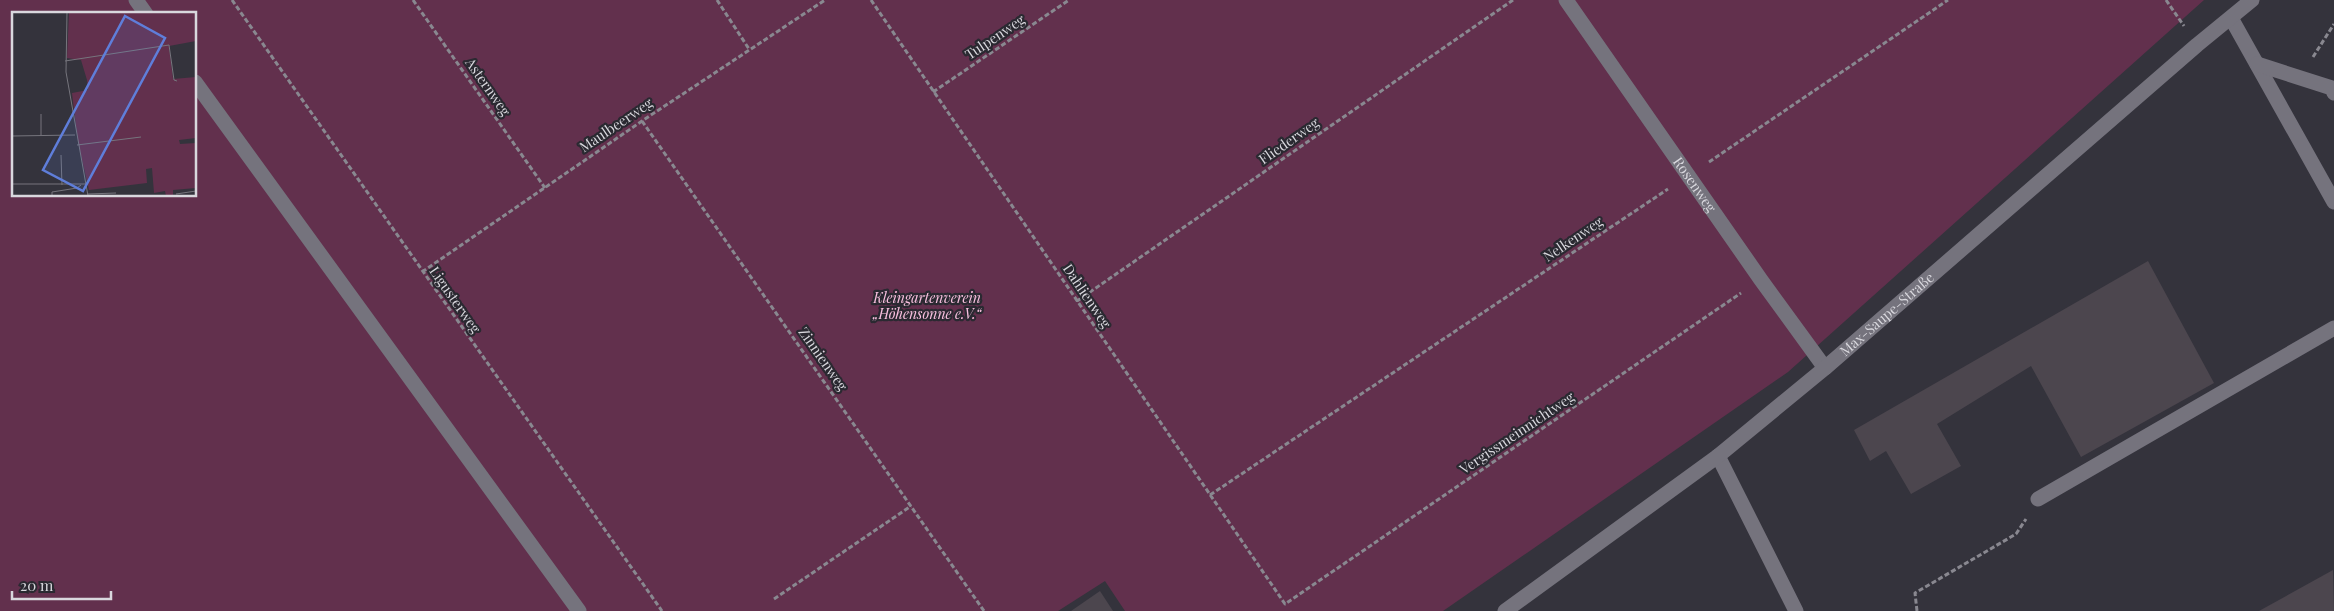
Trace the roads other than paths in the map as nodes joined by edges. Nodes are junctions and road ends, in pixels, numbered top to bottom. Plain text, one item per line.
1 (136, 0) edge
2 (1566, 0) edge
3 (2252, 0) edge
4 (145, 12) edge
5 (2231, 18) junction
6 (2257, 64) junction
7 (196, 83) edge
8 (2334, 93) edge
9 (2334, 202) edge
10 (2334, 328) edge
11 (1825, 368) junction
12 (1718, 456) junction
13 (2038, 499) road end
14 (579, 611) edge
15 (1505, 611) edge
16 (1796, 611) edge

1 - 4 street
2 - 11 street, Rosenweg
3 - 5 street, Max-Saupe-Straße
5 - 6 street
5 - 11 street, Max-Saupe-Straße
6 - 8 street
6 - 9 street
7 - 14 street
10 - 13 street
11 - 12 street, Max-Saupe-Straße
12 - 15 street, Max-Saupe-Straße
12 - 16 street

